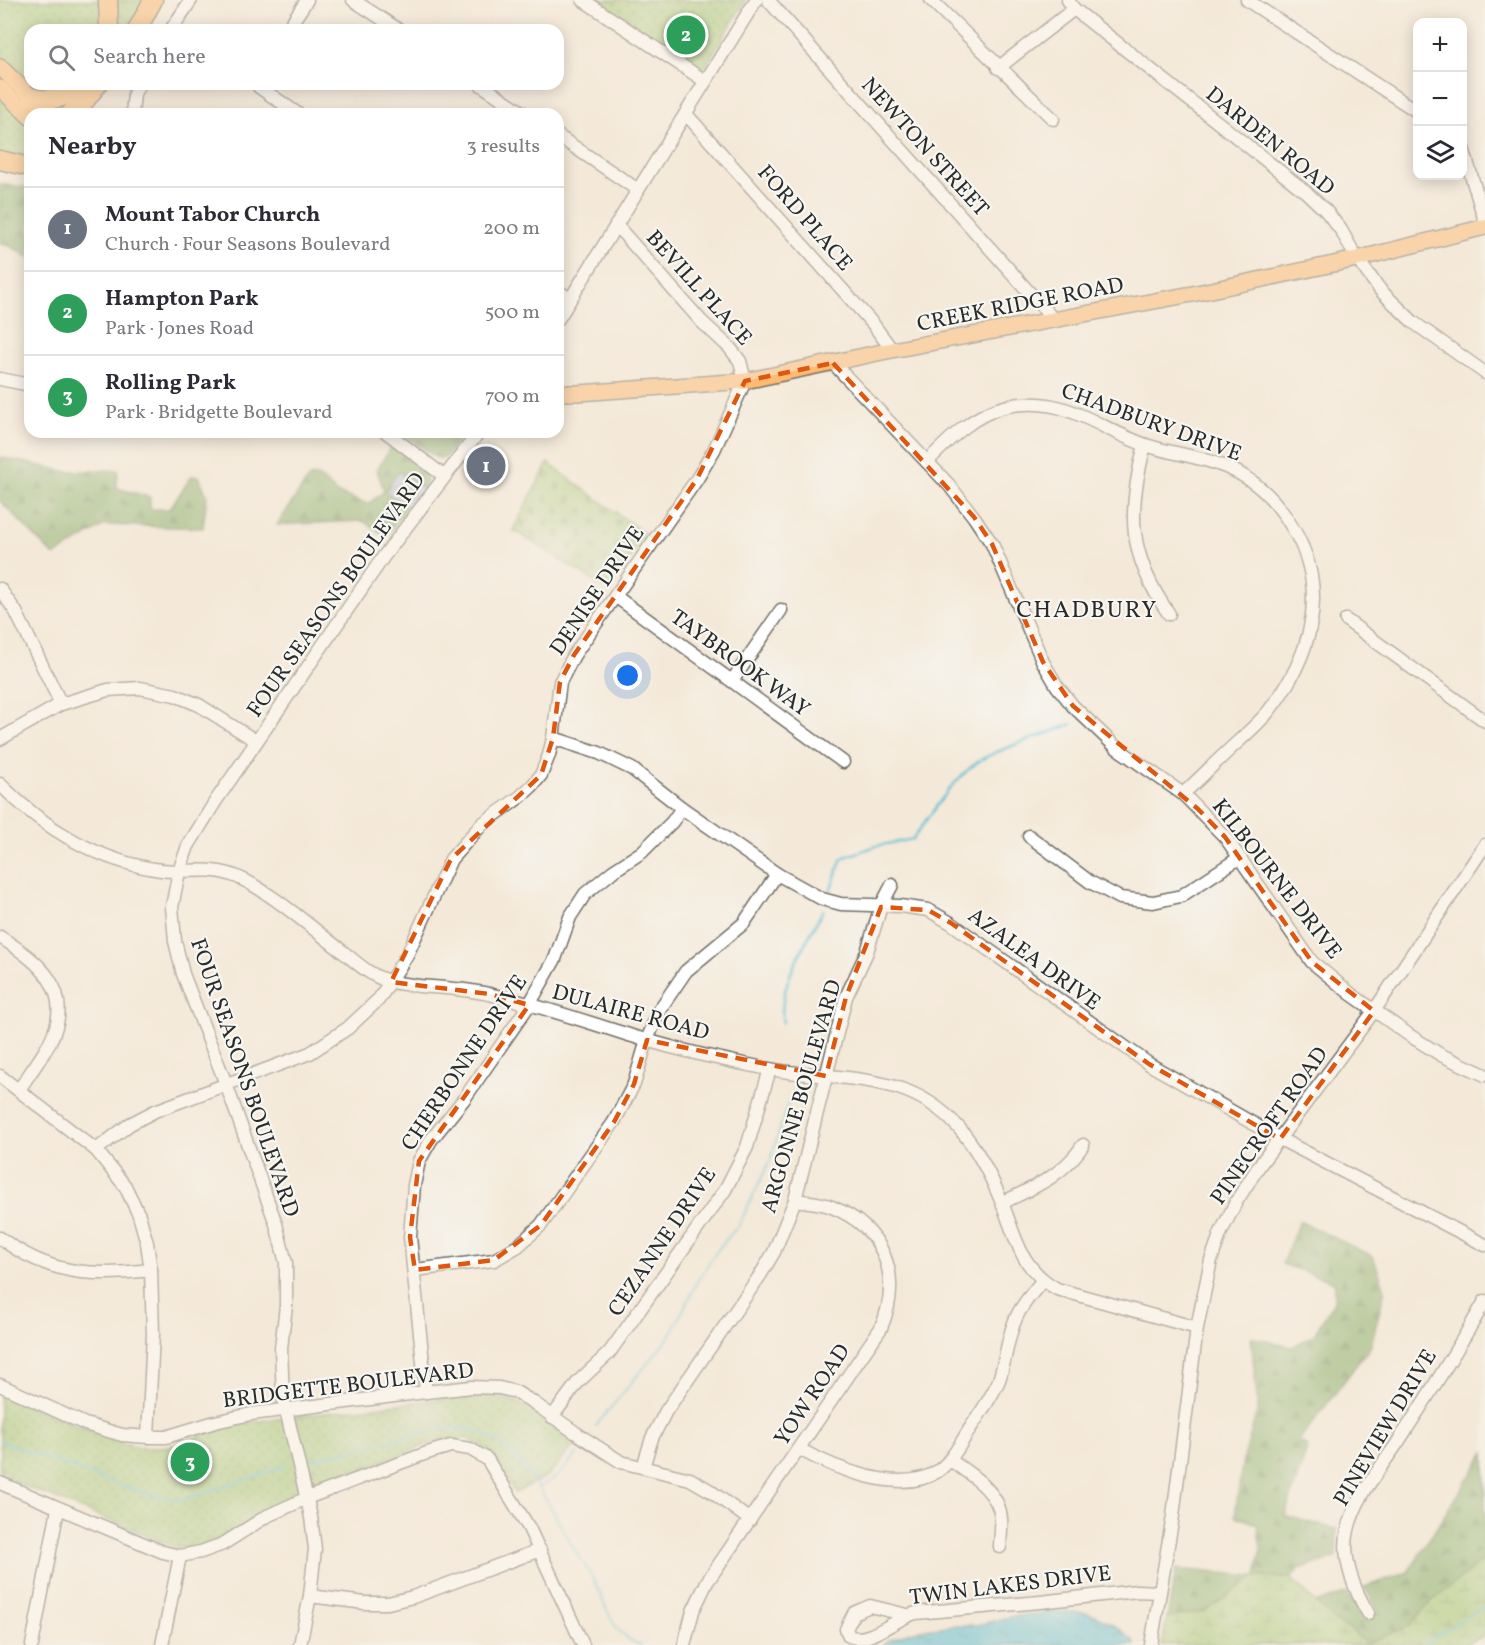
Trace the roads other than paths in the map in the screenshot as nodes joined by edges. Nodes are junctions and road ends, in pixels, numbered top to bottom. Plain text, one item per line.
1 (108, 0) edge
2 (153, 0) edge
3 (191, 0) edge
4 (307, 0) edge
5 (353, 0) edge
6 (583, 0) edge
7 (756, 0) edge
8 (768, 0) edge
9 (931, 0) edge
10 (1247, 0) edge
11 (1071, 4) edge
12 (110, 24) edge
13 (140, 24) edge
14 (175, 24) edge
15 (291, 24) edge
16 (390, 24) edge
17 (0, 67) edge
18 (998, 68) junction
19 (705, 81) junction
20 (0, 88) edge
21 (77, 90) edge
22 (93, 90) edge
23 (136, 90) edge
24 (264, 90) edge
25 (489, 90) edge
26 (31, 97) junction
27 (43, 108) edge
28 (77, 108) edge
29 (132, 108) edge
30 (290, 108) edge
31 (516, 108) edge
32 (1413, 109) edge
33 (24, 111) edge
34 (686, 114) junction
35 (1053, 119) dead end
36 (564, 140) edge
37 (0, 159) edge
38 (1467, 162) edge
39 (24, 165) edge
40 (638, 190) junction
41 (1485, 221) edge
42 (616, 225) junction
43 (1485, 227) edge
44 (1357, 259) junction
45 (564, 295) edge
46 (570, 299) junction
47 (564, 309) edge
48 (1054, 320) junction
49 (892, 350) junction
50 (833, 363) junction
51 (1485, 373) edge
52 (0, 379) edge
53 (745, 381) junction
54 (24, 384) edge
55 (564, 393) edge
56 (394, 438) edge
57 (474, 438) edge
58 (1145, 445) junction
59 (927, 462) junction
60 (444, 476) junction
61 (0, 589) edge
62 (615, 596) junction
63 (781, 610) dead end
64 (1168, 614) dead end
65 (1346, 620) dead end
66 (732, 681) junction
67 (61, 704) junction
68 (1485, 721) edge
69 (553, 738) junction
70 (0, 739) edge
71 (256, 741) junction
72 (843, 762) dead end
73 (0, 784) edge
74 (1183, 794) junction
75 (682, 808) junction
76 (1029, 837) dead end
77 (1485, 845) edge
78 (1239, 858) junction
79 (179, 871) junction
80 (777, 874) junction
81 (892, 885) dead end
82 (882, 906) junction
83 (0, 937) edge
84 (391, 982) junction
85 (529, 1005) junction
86 (1374, 1011) junction
87 (647, 1040) junction
88 (771, 1069) junction
89 (1485, 1075) edge
90 (0, 1076) edge
91 (826, 1076) junction
92 (226, 1083) junction
93 (19, 1090) junction
94 (1280, 1140) junction
95 (1083, 1145) dead end
96 (96, 1150) junction
97 (795, 1200) junction
98 (1002, 1203) junction
99 (0, 1238) edge
100 (1485, 1245) edge
101 (151, 1270) junction
102 (414, 1270) junction
103 (1042, 1281) junction
104 (1485, 1301) edge
105 (1197, 1328) junction
106 (0, 1385) edge
107 (426, 1392) junction
108 (285, 1410) junction
109 (552, 1417) junction
110 (148, 1437) junction
111 (799, 1449) junction
112 (950, 1460) junction
113 (643, 1467) junction
114 (0, 1483) edge
115 (307, 1498) junction
116 (58, 1509) junction
117 (750, 1520) junction
118 (1000, 1547) dead end
119 (540, 1550) junction
120 (180, 1556) junction
121 (1159, 1592) junction
122 (310, 1596) junction
123 (1368, 1613) dead end
124 (907, 1615) junction
125 (32, 1645) edge
126 (162, 1645) edge
127 (300, 1645) edge
128 (584, 1645) edge
129 (684, 1645) edge
130 (1151, 1645) edge

1 - 12 highway
2 - 13 highway
3 - 14 street
4 - 15 street
5 - 16 street
6 - 19 street
7 - 19 street
8 - 48 street, NEWTON STREET
9 - 18 street
10 - 32 street
11 - 18 street
11 - 44 street, DARDEN ROAD
17 - 26 main road
18 - 35 street
19 - 34 street
20 - 33 main road
21 - 26 highway
22 - 28 highway
23 - 29 street
24 - 30 street
25 - 31 street
26 - 27 main road
34 - 40 street
34 - 49 street, FORD PLACE
36 - 40 street
37 - 39 highway
38 - 41 street
40 - 42 street
42 - 46 street
42 - 53 street, BEVILL PLACE
43 - 44 main road, CREEK RIDGE ROAD
44 - 48 main road, CREEK RIDGE ROAD
44 - 51 street, DARDEN ROAD
45 - 46 street
46 - 47 street
48 - 49 main road, CREEK RIDGE ROAD
49 - 50 main road, CREEK RIDGE ROAD
50 - 53 main road, CREEK RIDGE ROAD
50 - 59 street, KILBOURNE DRIVE
52 - 54 street
53 - 55 main road, CREEK RIDGE ROAD
53 - 62 street, DENISE DRIVE
56 - 60 street
57 - 60 street, FOUR SEASONS BOULEVARD
58 - 59 street, CHADBURY DRIVE
58 - 64 street
58 - 74 street, CHADBURY DRIVE
59 - 74 street, KILBOURNE DRIVE
60 - 71 street, FOUR SEASONS BOULEVARD
61 - 67 street
62 - 66 street, TAYBROOK WAY
62 - 69 street, DENISE DRIVE
63 - 66 street
65 - 68 street
66 - 72 street, TAYBROOK WAY
67 - 70 street
67 - 71 street
69 - 75 street, AZALEA DRIVE
69 - 84 street, DENISE DRIVE
71 - 79 street, FOUR SEASONS BOULEVARD
73 - 79 street, DULAIRE ROAD
74 - 78 street, KILBOURNE DRIVE
75 - 80 street, AZALEA DRIVE
75 - 85 street, CHERBONNE DRIVE
76 - 78 street
77 - 86 street, PINECROFT ROAD
78 - 86 street, KILBOURNE DRIVE
79 - 84 street, DULAIRE ROAD
79 - 92 street, FOUR SEASONS BOULEVARD
80 - 82 street, AZALEA DRIVE
80 - 87 street
81 - 82 street, ARGONNE BOULEVARD
82 - 91 street, ARGONNE BOULEVARD
82 - 94 street, AZALEA DRIVE
83 - 93 street
84 - 85 street, DULAIRE ROAD
84 - 92 street, DENISE DRIVE
85 - 87 street, DULAIRE ROAD
85 - 102 street, CHERBONNE DRIVE
86 - 89 street, KILBOURNE DRIVE
86 - 94 street, PINECROFT ROAD
87 - 88 street, DULAIRE ROAD
87 - 102 street
88 - 91 street, DULAIRE ROAD
88 - 109 street, CEZANNE DRIVE
90 - 93 street
91 - 97 street, ARGONNE BOULEVARD
91 - 98 street, DULAIRE ROAD
92 - 96 street, DENISE DRIVE
92 - 108 street, FOUR SEASONS BOULEVARD
93 - 96 street
94 - 100 street, AZALEA DRIVE
94 - 105 street, PINECROFT ROAD
95 - 98 street
96 - 101 street
97 - 111 street, YOW ROAD
97 - 113 street, ARGONNE BOULEVARD
98 - 103 street, DULAIRE ROAD
99 - 101 street
101 - 110 street
102 - 107 street, CHERBONNE DRIVE
103 - 105 street, DULAIRE ROAD
103 - 112 street
104 - 123 street, PINEVIEW DRIVE
105 - 121 street, PINECROFT ROAD
106 - 110 street, BRIDGETTE BOULEVARD
107 - 108 street, BRIDGETTE BOULEVARD
107 - 109 street, BRIDGETTE BOULEVARD
108 - 110 street, BRIDGETTE BOULEVARD
108 - 115 street, FOUR SEASONS BOULEVARD
109 - 113 street, BRIDGETTE BOULEVARD
111 - 112 street
111 - 117 street, YOW ROAD
112 - 118 street
113 - 117 street, BRIDGETTE BOULEVARD
114 - 116 street
115 - 119 street
115 - 120 street
115 - 122 street, FOUR SEASONS BOULEVARD
116 - 120 street
116 - 125 street
117 - 129 street, YOW ROAD
119 - 122 street
119 - 128 street
120 - 126 street
121 - 124 street, TWIN LAKES DRIVE
121 - 130 street, PINECROFT ROAD
122 - 127 street, FOUR SEASONS BOULEVARD
124 - 124 street, TWIN LAKES DRIVE

